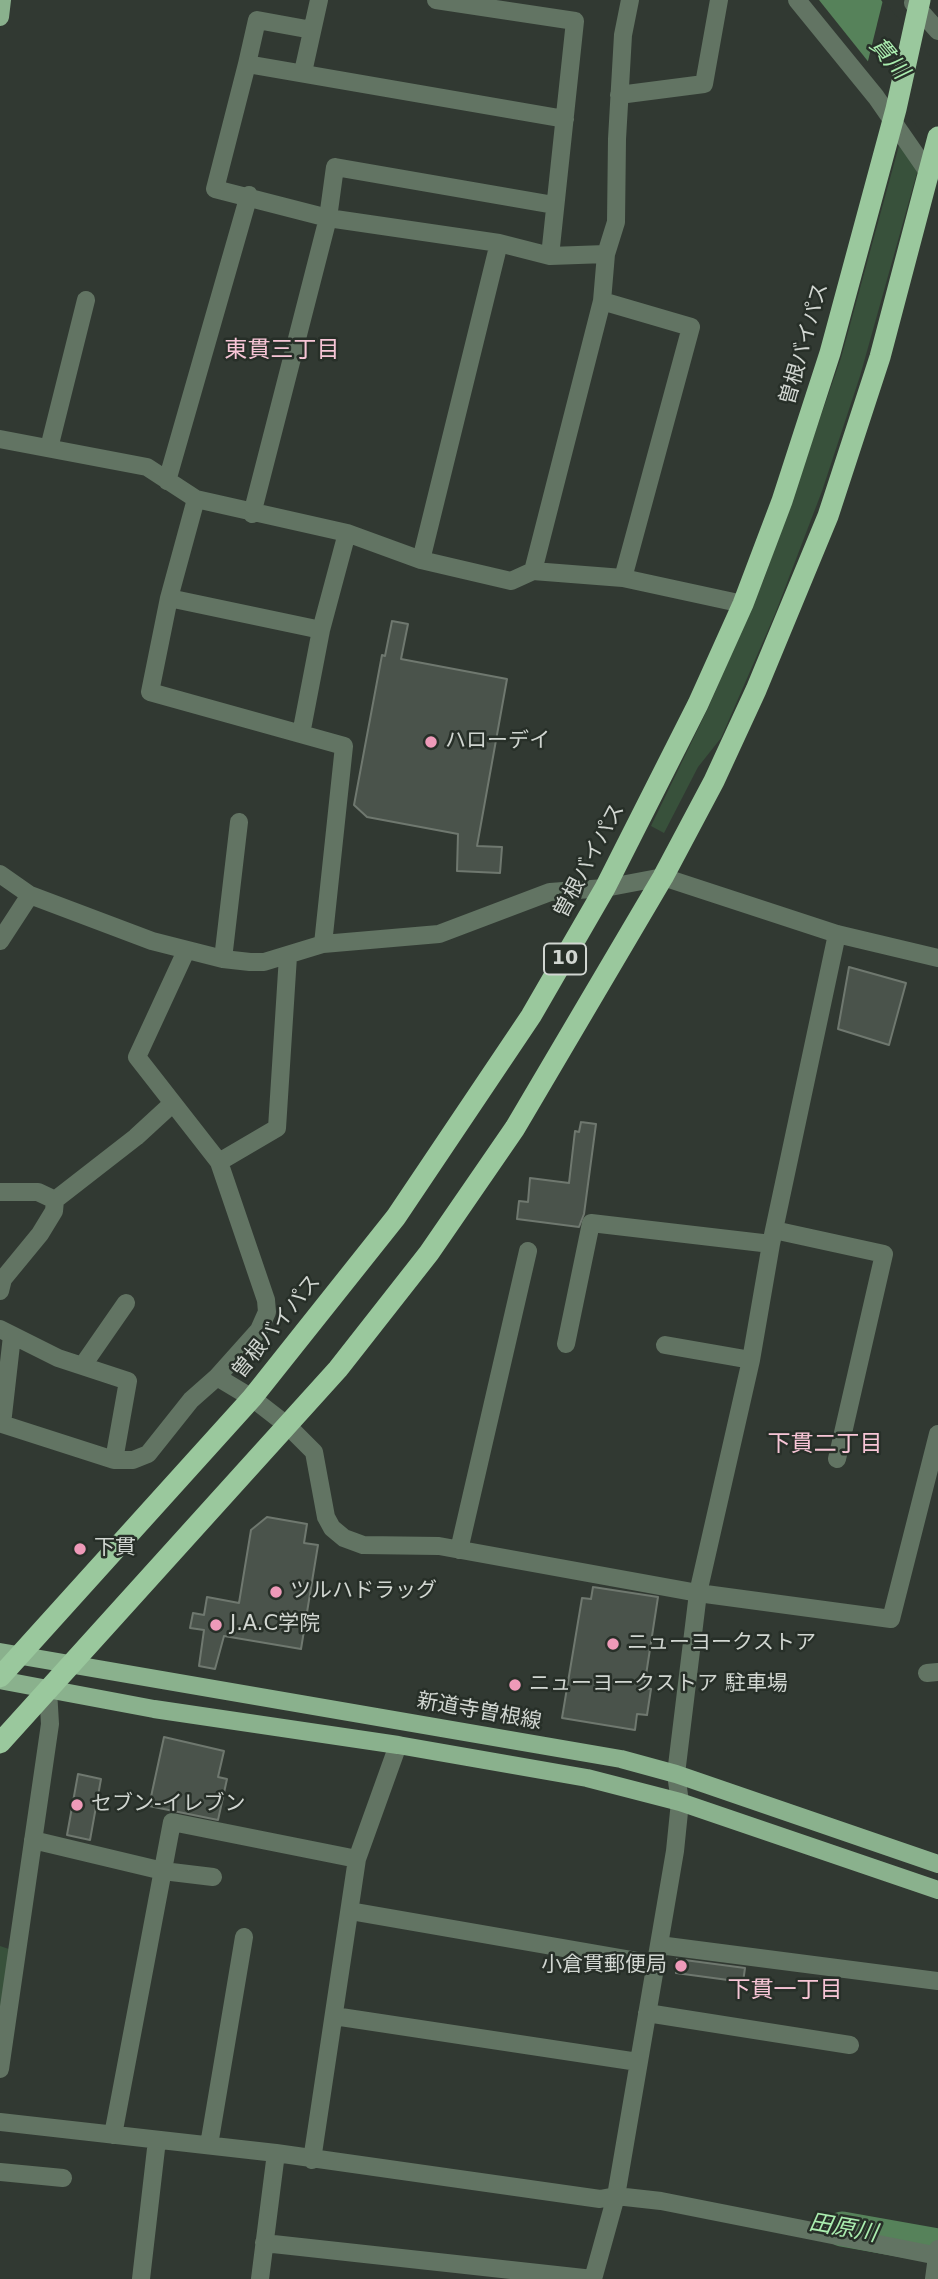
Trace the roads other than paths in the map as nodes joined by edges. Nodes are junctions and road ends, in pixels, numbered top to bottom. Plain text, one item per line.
1 (2, 0) edge
2 (319, 0) edge
3 (436, 0) edge
4 (630, 0) edge
5 (719, 0) edge
6 (797, 0) edge
7 (916, 8) edge
8 (0, 17) edge
9 (313, 30) junction
10 (938, 31) edge
11 (247, 64) junction
12 (303, 72) junction
13 (619, 95) junction
14 (894, 115) junction
15 (565, 119) junction
16 (934, 162) edge
17 (249, 195) junction
18 (554, 205) junction
19 (328, 218) junction
20 (499, 243) junction
21 (606, 254) junction
22 (550, 256) junction
23 (86, 300) dead end
24 (602, 301) junction
25 (0, 439) edge
26 (48, 448) junction
27 (167, 481) junction
28 (196, 499) junction
29 (252, 514) junction
30 (347, 533) junction
31 (421, 560) junction
32 (533, 571) junction
33 (624, 578) junction
34 (169, 598) junction
35 (743, 604) junction
36 (321, 630) junction
37 (300, 734) junction
38 (239, 822) dead end
39 (0, 874) edge
40 (663, 877) junction
41 (605, 888) junction
42 (30, 895) junction
43 (836, 934) junction
44 (0, 941) edge
45 (323, 944) junction
46 (186, 951) junction
47 (288, 956) junction
48 (938, 958) edge
49 (223, 959) junction
50 (173, 1103) junction
51 (219, 1162) junction
52 (0, 1192) edge
53 (55, 1200) junction
54 (772, 1237) junction
55 (528, 1251) dead end
56 (0, 1291) edge
57 (127, 1303) dead end
58 (6, 1333) edge
59 (566, 1344) dead end
60 (665, 1345) dead end
61 (751, 1360) junction
62 (83, 1366) junction
63 (217, 1377) junction
64 (252, 1398) junction
65 (288, 1426) junction
66 (938, 1433) edge
67 (837, 1459) dead end
68 (114, 1460) junction
69 (459, 1550) junction
70 (698, 1593) junction
71 (10, 1654) edge
72 (71, 1666) junction
73 (0, 1678) edge
74 (48, 1690) junction
75 (0, 1743) edge
76 (398, 1745) junction
77 (676, 1774) junction
78 (681, 1802) junction
79 (33, 1840) junction
80 (357, 1859) junction
81 (938, 1864) edge
82 (163, 1871) junction
83 (213, 1877) dead end
84 (938, 1890) edge
85 (350, 1911) junction
86 (244, 1937) dead end
87 (659, 1945) junction
88 (655, 1964) junction
89 (938, 1981) edge
90 (647, 2013) junction
91 (334, 2016) junction
92 (850, 2045) dead end
93 (638, 2062) junction
94 (0, 2069) edge
95 (0, 2122) edge
96 (113, 2135) junction
97 (157, 2140) junction
98 (209, 2145) junction
99 (276, 2153) junction
100 (312, 2160) junction
101 (0, 2172) edge
102 (63, 2178) dead end
103 (616, 2196) junction
104 (264, 2243) junction
105 (938, 2253) edge
106 (141, 2279) edge
107 (260, 2279) edge
108 (593, 2279) edge
109 (934, 2279) edge

1 - 8 main road
2 - 9 street
3 - 15 street
4 - 13 street
5 - 13 street
6 - 14 street
7 - 10 street
7 - 14 highway, 曽根バイパス / 10
9 - 11 street
9 - 12 street
11 - 12 street
11 - 17 street
12 - 15 street
13 - 21 street
14 - 16 street
14 - 35 highway, 曽根バイパス / 10
15 - 18 street
16 - 40 highway, 10
17 - 19 street
17 - 27 street
18 - 19 street
18 - 22 street
19 - 20 street
19 - 29 street
20 - 22 street
20 - 31 street
21 - 22 street
21 - 24 street
23 - 26 street
24 - 32 street
24 - 33 street
25 - 26 street
26 - 27 street
27 - 28 street
28 - 29 street
28 - 34 street
29 - 30 street
30 - 31 street
30 - 36 street
31 - 32 street
32 - 33 street
33 - 35 street
34 - 36 street
34 - 37 street
35 - 41 highway, 曽根バイパス / 10
36 - 37 street
37 - 45 street
38 - 49 street
39 - 42 street
40 - 41 street
40 - 43 street
40 - 65 highway, 10
41 - 45 street
41 - 64 highway, 曽根バイパス / 10
42 - 44 street
42 - 46 street
43 - 48 street
43 - 54 street
45 - 47 street
46 - 49 street
46 - 50 street
47 - 49 street
47 - 51 street
50 - 51 street
50 - 53 street
51 - 63 street
52 - 53 street
53 - 56 street
54 - 59 street
54 - 61 street
54 - 67 street
55 - 69 street
57 - 62 street
58 - 62 street
58 - 68 street
60 - 61 street
61 - 70 street
62 - 68 street
63 - 64 street
63 - 68 street
64 - 65 street
64 - 71 highway, 曽根バイパス / 10
65 - 69 street
65 - 72 highway, 10
66 - 70 street
69 - 70 street
70 - 77 street
71 - 72 main road, 新道寺曽根線
71 - 73 highway, 曽根バイパス / 10
72 - 74 highway, 10
72 - 77 main road, 新道寺曽根線
73 - 74 main road
74 - 75 highway, 10
74 - 76 main road
74 - 79 street
76 - 78 main road
76 - 80 street
77 - 78 street
77 - 81 main road, 新道寺曽根線
78 - 84 main road
78 - 87 street
79 - 82 street
79 - 94 street
80 - 82 street
80 - 85 street
82 - 83 street
82 - 96 street
85 - 88 street
85 - 91 street
86 - 98 street
87 - 88 street
87 - 89 street
88 - 90 street
90 - 92 street
90 - 93 street
91 - 93 street
91 - 100 street
93 - 103 street
95 - 96 street
96 - 97 street
97 - 98 street
97 - 106 street
98 - 99 street
99 - 100 street
99 - 104 street
100 - 103 street
101 - 102 street
103 - 105 street
103 - 108 street
104 - 107 street
104 - 108 street
105 - 109 street

